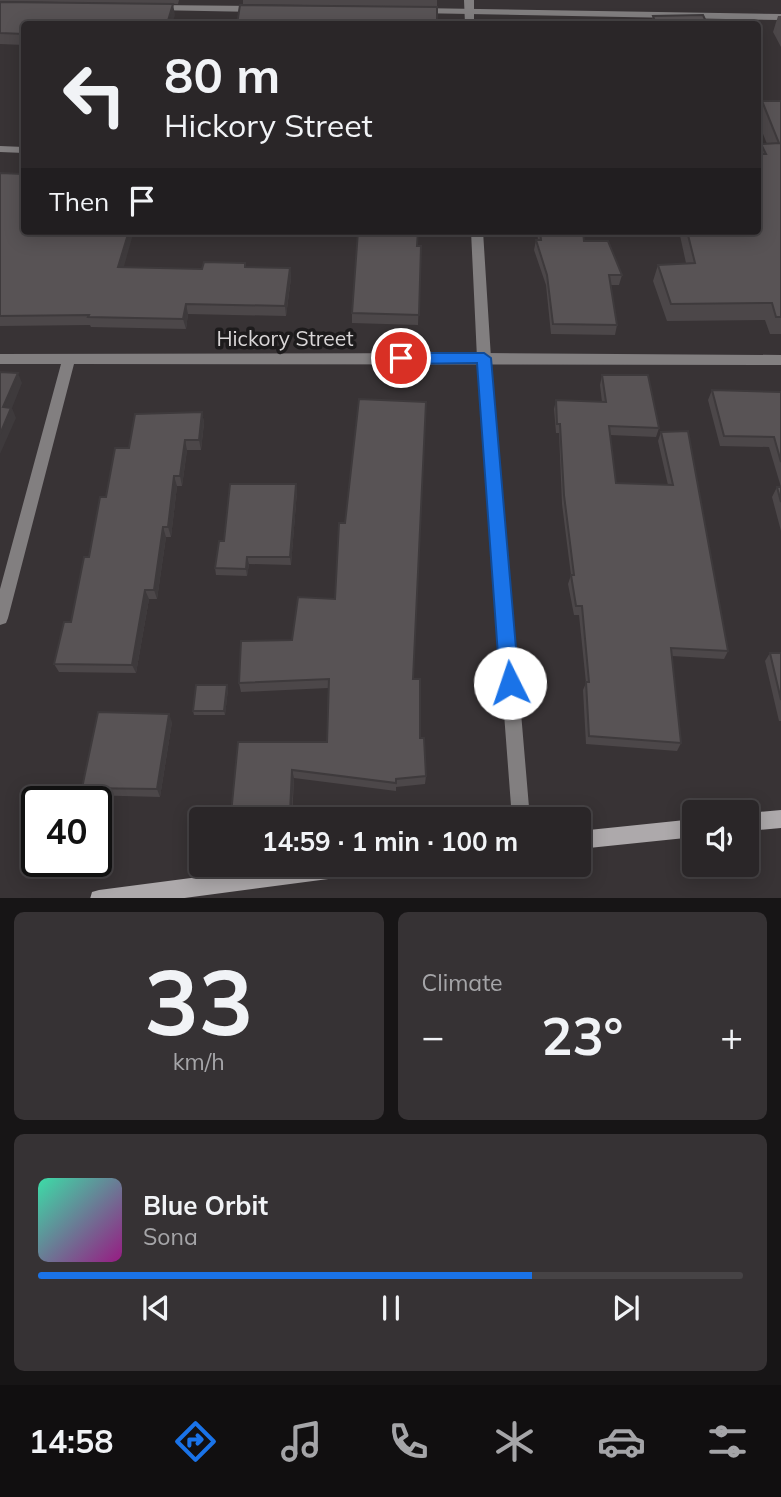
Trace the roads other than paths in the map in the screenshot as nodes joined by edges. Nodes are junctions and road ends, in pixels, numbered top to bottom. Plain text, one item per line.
1 (469, 0) edge
2 (138, 8) edge
3 (262, 9) edge
4 (400, 11) edge
5 (470, 12) junction
6 (781, 17) edge
7 (470, 21) edge
8 (733, 21) edge
9 (0, 149) edge
10 (21, 150) edge
11 (477, 235) edge
12 (484, 358) junction
13 (0, 359) edge
14 (781, 360) edge
15 (68, 361) junction
16 (0, 618) edge
17 (520, 807) edge
18 (781, 819) edge
19 (759, 821) edge
20 (682, 829) edge
21 (591, 839) edge
22 (269, 877) edge
23 (99, 898) edge

1 - 5 street
2 - 3 street
4 - 5 street
5 - 7 street
5 - 8 street
6 - 8 street
9 - 10 street
11 - 12 street
12 - 14 street, Hickory Street
12 - 15 street, Hickory Street
12 - 17 street
13 - 15 street, Hickory Street
15 - 16 street
18 - 19 main road
20 - 21 main road
22 - 23 main road

